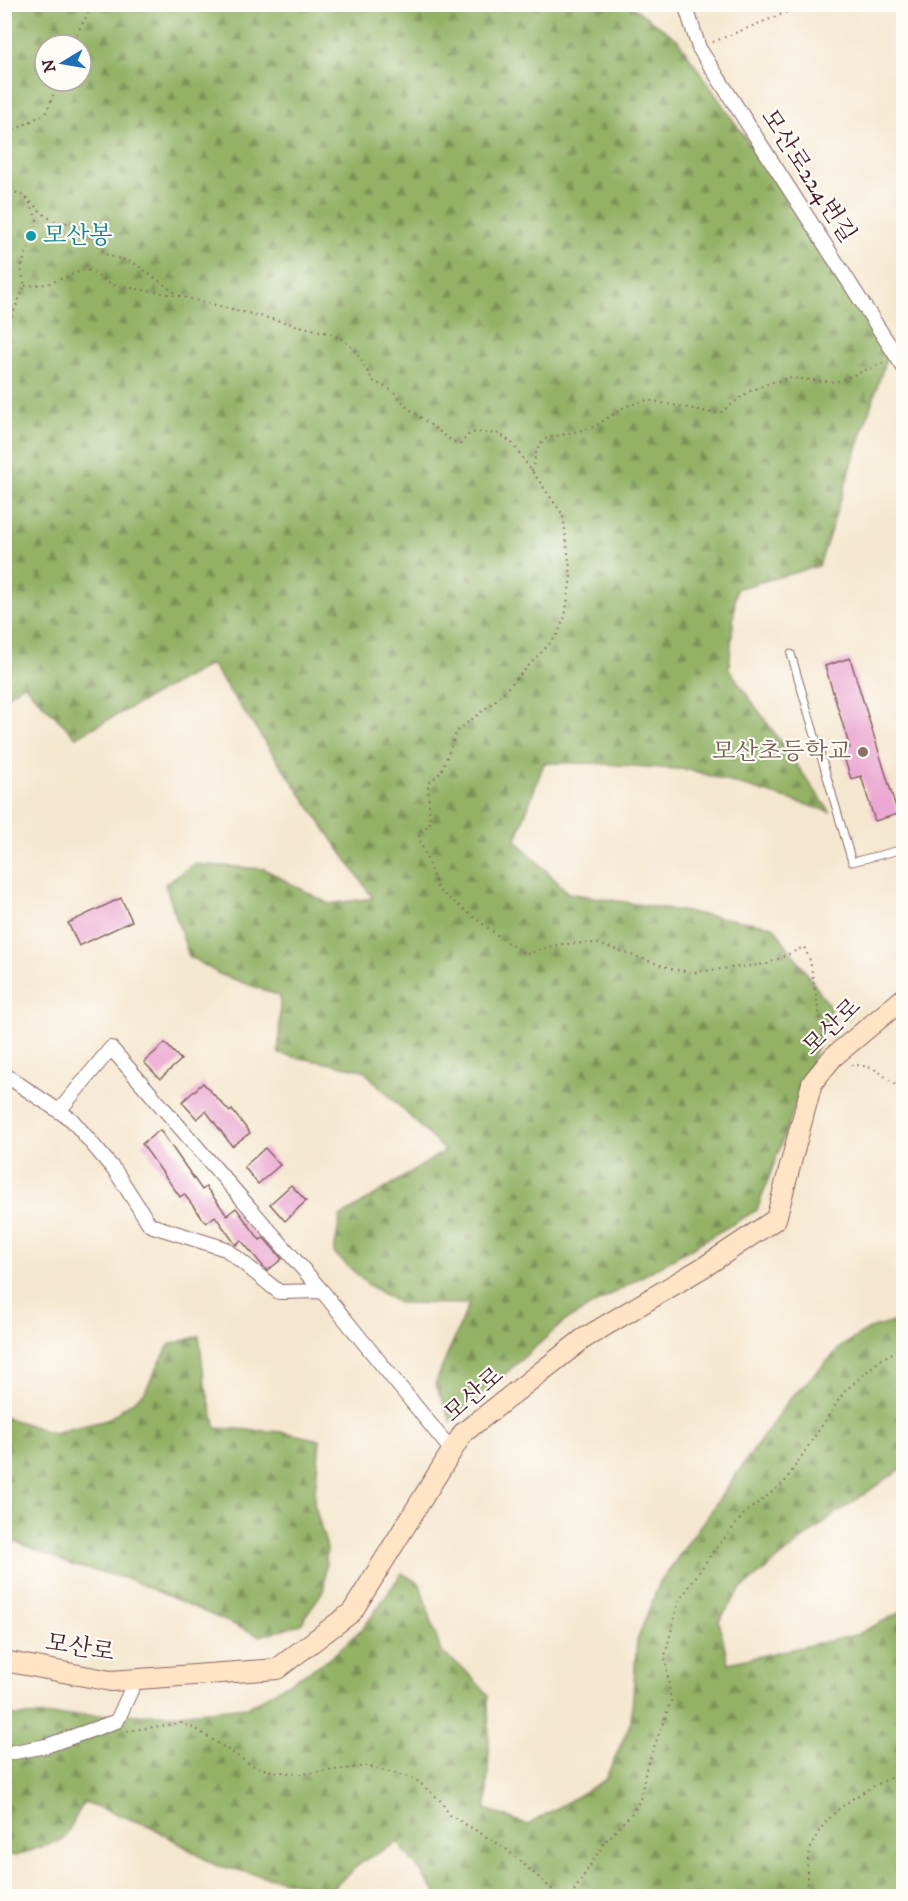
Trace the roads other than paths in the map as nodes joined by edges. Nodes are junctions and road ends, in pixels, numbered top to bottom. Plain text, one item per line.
1 (685, 4) edge
2 (901, 363) edge
3 (790, 654) dead end
4 (903, 849) edge
5 (903, 998) edge
6 (4, 1074) edge
7 (59, 1111) junction
8 (322, 1291) junction
9 (452, 1451) junction
10 (4, 1661) edge
11 (136, 1679) junction
12 (4, 1754) edge

1 - 2 street, 모산로224번길
3 - 4 lane
5 - 9 street, 모산로
6 - 7 street
7 - 8 street
7 - 8 street
8 - 9 street
9 - 11 street, 모산로
10 - 11 street, 모산로
11 - 12 street

